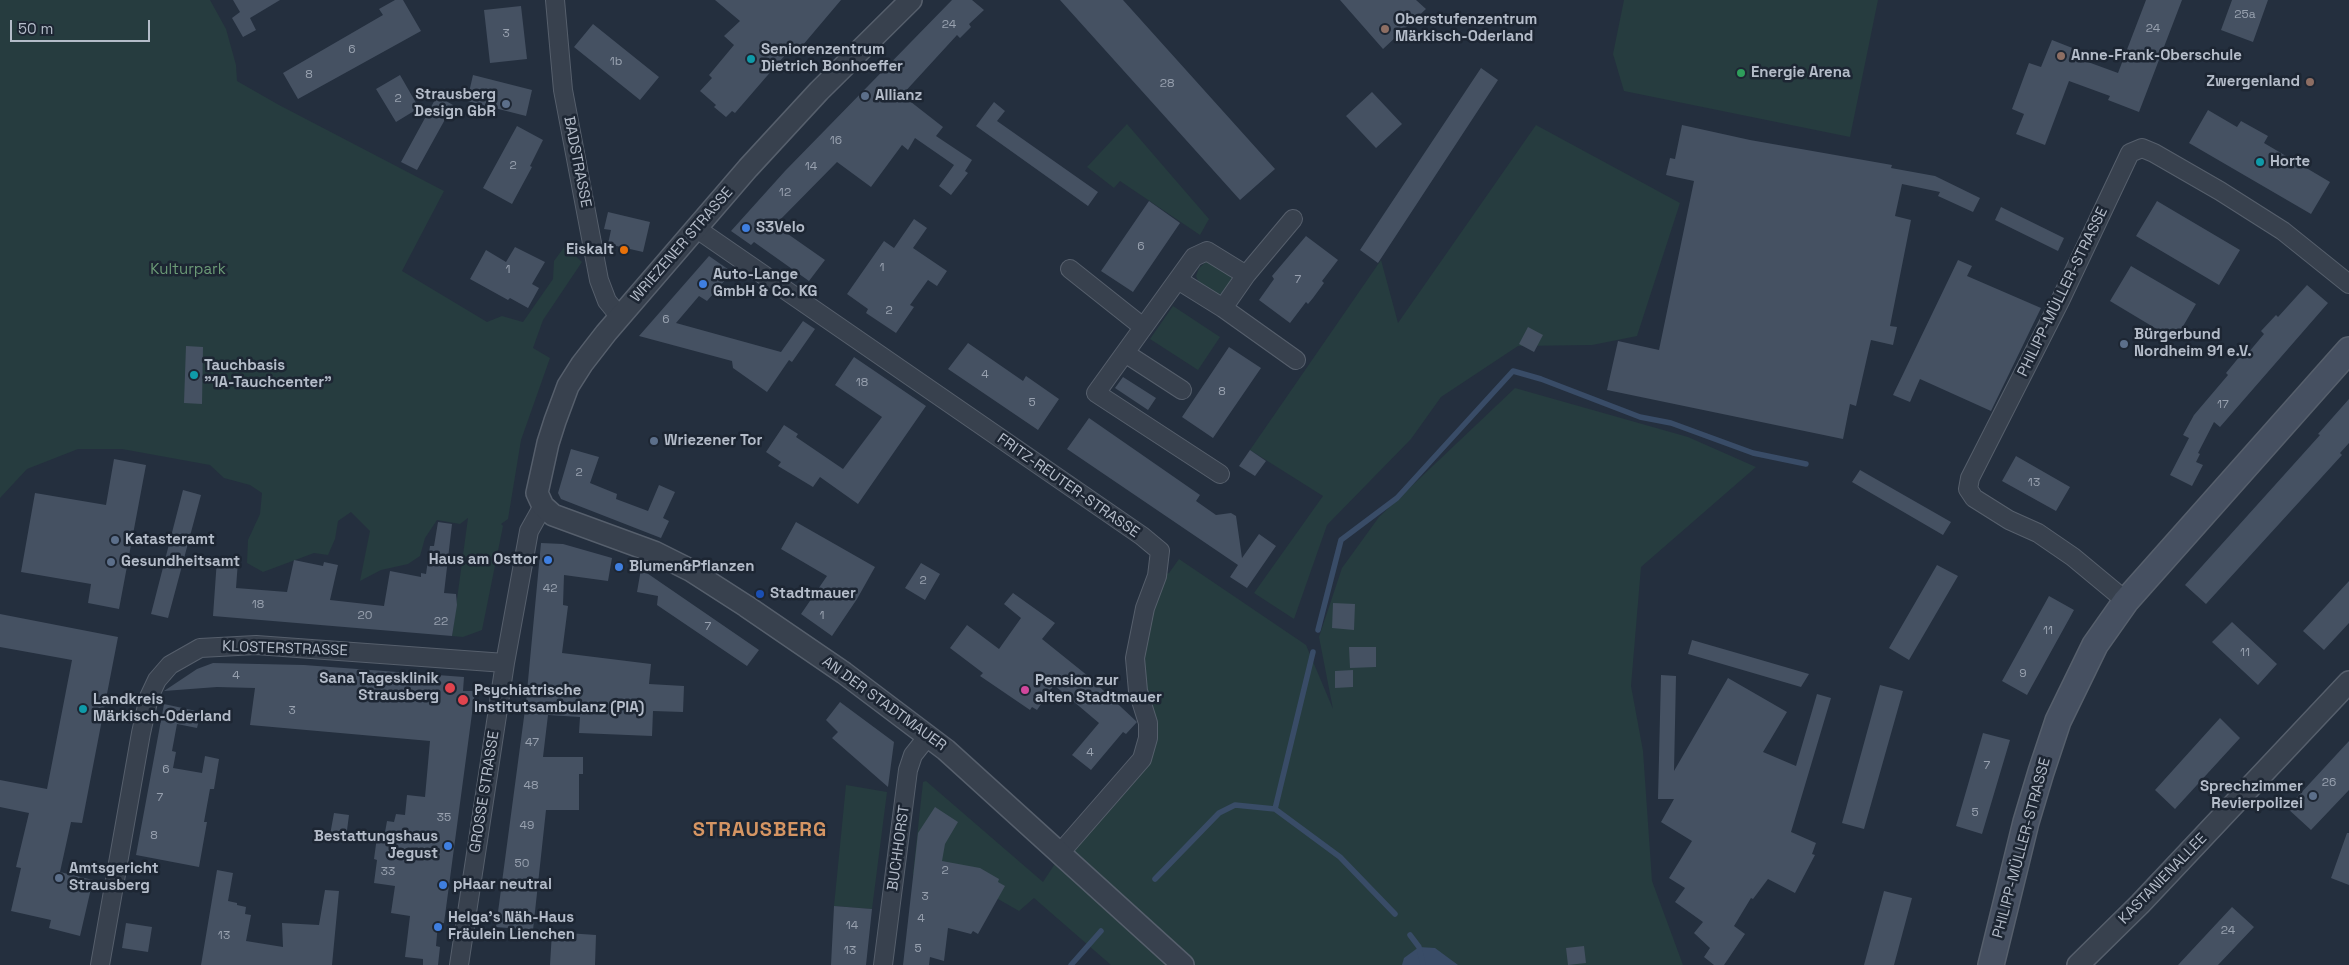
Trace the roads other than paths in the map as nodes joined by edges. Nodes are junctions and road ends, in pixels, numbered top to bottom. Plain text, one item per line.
1 (555, 0) edge
2 (911, 0) edge
3 (1293, 219) dead end
4 (697, 229) junction
5 (1070, 269) dead end
6 (1246, 275) junction
7 (1178, 280) junction
8 (2349, 284) edge
9 (1222, 308) junction
10 (620, 317) junction
11 (1143, 327) junction
12 (2349, 350) edge
13 (1125, 352) junction
14 (1296, 360) dead end
15 (1182, 390) dead end
16 (1220, 474) dead end
17 (543, 506) junction
18 (2126, 601) junction
19 (505, 663) junction
20 (2349, 682) edge
21 (928, 736) junction
22 (1060, 853) junction
23 (100, 965) edge
24 (459, 965) edge
25 (883, 965) edge
26 (1183, 965) edge
27 (1991, 965) edge
28 (2078, 965) edge

1 - 10 street, BADSTRASSE
2 - 4 street, WRIEZENER STRASSE
3 - 6 street
4 - 10 street, WRIEZENER STRASSE
4 - 22 street, FRITZ-REUTER-STRASSE
5 - 11 street
6 - 7 street
6 - 9 street
7 - 9 street
7 - 11 street
8 - 18 street, PHILIPP-MÜLLER-STRASSE
9 - 14 street
10 - 17 street, WRIEZENER STRASSE
11 - 13 street
12 - 18 main road, PHILIPP-MÜLLER-STRASSE
13 - 15 street
13 - 16 street
17 - 19 street, GROSSE STRASSE
17 - 21 street, AN DER STADTMAUER
18 - 27 main road, PHILIPP-MÜLLER-STRASSE
19 - 23 street, KLOSTERSTRASSE
19 - 24 street, GROSSE STRASSE
20 - 28 street, KASTANIENALLEE
21 - 22 street, AN DER STADTMAUER
21 - 25 street, BUCHHORST
22 - 26 street, AN DER STADTMAUER

